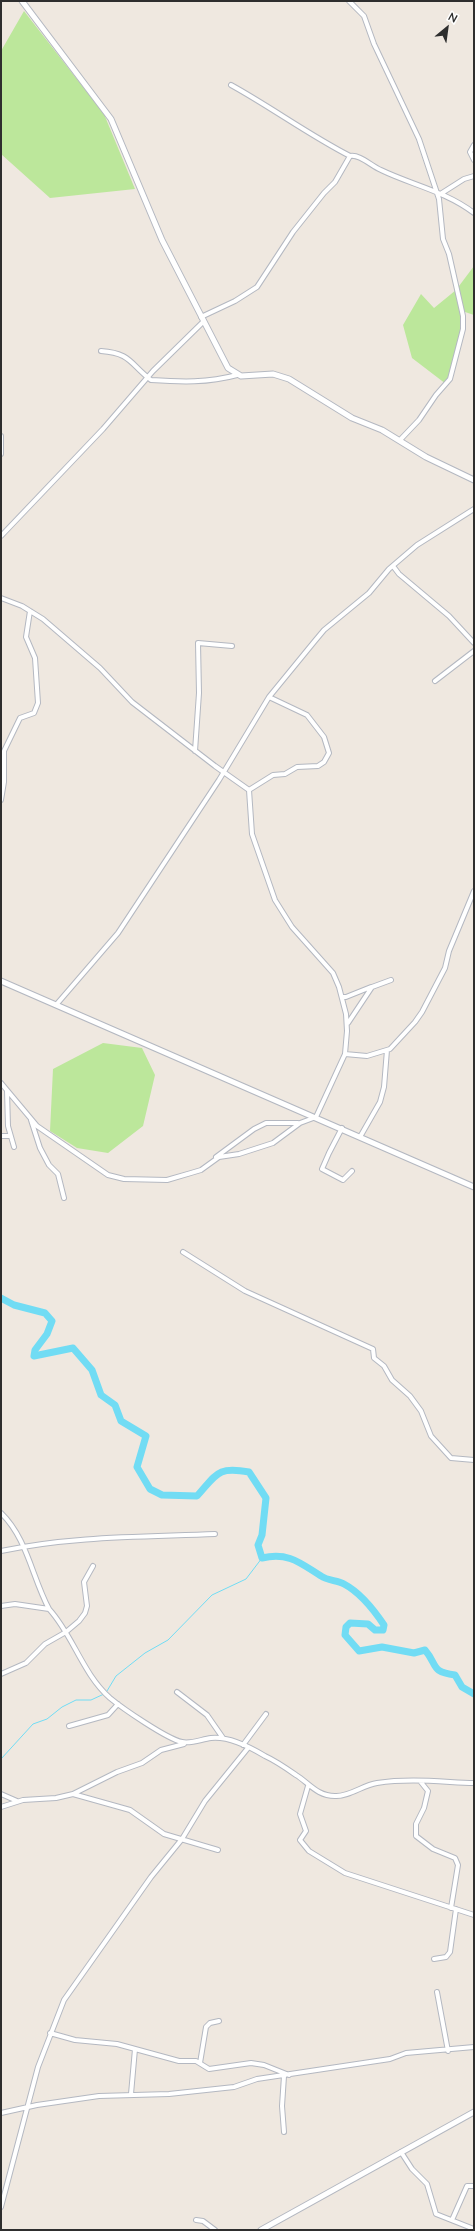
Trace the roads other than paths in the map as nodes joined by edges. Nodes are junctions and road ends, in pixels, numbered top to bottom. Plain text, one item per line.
1 (22, 1) edge
2 (349, 1) edge
3 (230, 84) dead end
4 (474, 145) edge
5 (350, 156) junction
6 (474, 160) edge
7 (474, 176) edge
8 (436, 191) junction
9 (442, 193) junction
10 (474, 206) edge
11 (472, 211) edge
12 (202, 320) junction
13 (101, 351) dead end
14 (237, 375) junction
15 (148, 377) junction
16 (1, 436) edge
17 (400, 440) junction
18 (1, 454) edge
19 (474, 480) edge
20 (474, 509) edge
21 (1, 536) edge
22 (393, 566) junction
23 (1, 598) edge
24 (30, 611) junction
25 (474, 643) edge
26 (232, 646) dead end
27 (474, 651) edge
28 (435, 681) dead end
29 (268, 697) junction
30 (195, 751) junction
31 (223, 772) junction
32 (249, 790) junction
33 (1, 800) edge
34 (474, 891) edge
35 (391, 980) dead end
36 (1, 981) edge
37 (372, 987) junction
38 (342, 997) junction
39 (56, 1005) junction
40 (347, 1023) junction
41 (387, 1050) junction
42 (345, 1054) junction
43 (1, 1083) edge
44 (7, 1091) junction
45 (316, 1117) junction
46 (30, 1119) junction
47 (300, 1123) junction
48 (342, 1128) junction
49 (1, 1136) edge
50 (10, 1136) junction
51 (360, 1137) junction
52 (14, 1147) dead end
53 (213, 1160) junction
54 (352, 1170) dead end
55 (474, 1187) edge
56 (64, 1198) dead end
57 (183, 1252) dead end
58 (474, 1460) edge
59 (1, 1513) edge
60 (215, 1534) dead end
61 (22, 1546) junction
62 (1, 1551) edge
63 (93, 1566) dead end
64 (1, 1606) edge
65 (49, 1609) junction
66 (66, 1632) junction
67 (1, 1674) edge
68 (177, 1692) dead end
69 (118, 1704) junction
70 (266, 1714) dead end
71 (68, 1726) dead end
72 (223, 1738) junction
73 (189, 1743) junction
74 (243, 1745) junction
75 (248, 1748) junction
76 (420, 1781) junction
77 (474, 1783) edge
78 (308, 1786) junction
79 (1, 1794) edge
80 (73, 1794) junction
81 (18, 1801) junction
82 (1, 1807) edge
83 (182, 1839) junction
84 (218, 1850) dead end
85 (454, 1908) junction
86 (474, 1915) edge
87 (434, 1959) dead end
88 (437, 1992) dead end
89 (218, 2021) dead end
90 (50, 2033) junction
91 (474, 2047) edge
92 (135, 2050) junction
93 (448, 2050) junction
94 (200, 2063) junction
95 (286, 2075) junction
96 (131, 2094) junction
97 (27, 2108) junction
98 (474, 2112) edge
99 (1, 2113) edge
100 (284, 2132) dead end
101 (401, 2152) junction
102 (474, 2186) edge
103 (1, 2207) edge
104 (196, 2220) dead end
105 (452, 2220) junction
106 (474, 2229) edge
107 (215, 2230) edge
108 (261, 2230) edge

1 - 12 street
2 - 8 street
3 - 5 street
4 - 6 street
5 - 8 street
5 - 12 street
7 - 9 street
8 - 9 street
8 - 17 street
9 - 11 street
10 - 11 street
12 - 14 street
12 - 15 street
13 - 15 street
14 - 15 street
14 - 17 street
15 - 21 street
16 - 18 street
17 - 19 street
20 - 22 street
22 - 25 street
22 - 29 street
23 - 24 street
24 - 30 street
24 - 33 street
26 - 30 street
27 - 28 street
29 - 31 street
29 - 32 street
30 - 31 street
31 - 32 street
31 - 39 street
32 - 38 street
34 - 41 street
35 - 37 street
36 - 39 street
37 - 38 street
37 - 40 street
38 - 40 street
39 - 45 street
40 - 42 street
41 - 42 street
41 - 51 street
42 - 45 street
43 - 44 street
44 - 46 street
44 - 50 street
45 - 47 street
45 - 48 street
46 - 53 street
46 - 56 street
47 - 53 street
47 - 53 street
48 - 51 street
48 - 54 street
49 - 50 street
50 - 52 street
51 - 55 street
57 - 58 street
59 - 61 street
60 - 61 street
61 - 62 street
61 - 65 street
63 - 66 street
64 - 65 street
65 - 66 street
66 - 67 street
66 - 69 street
68 - 72 street
69 - 71 street
69 - 73 street
70 - 74 street
72 - 73 street
72 - 74 street
73 - 80 street
74 - 75 street
75 - 78 street
75 - 83 street
76 - 77 street
76 - 78 street
76 - 85 street
78 - 85 street
79 - 81 street
80 - 81 street
80 - 83 street
81 - 82 street
83 - 84 street
83 - 90 street
85 - 86 street
85 - 87 street
88 - 93 street
89 - 94 street
90 - 92 street
90 - 97 street
91 - 93 street
92 - 94 street
92 - 96 street
93 - 95 street
94 - 95 street
95 - 96 street
95 - 100 street
96 - 97 street
97 - 99 street
97 - 103 street
98 - 101 street
101 - 105 street
101 - 108 street
102 - 105 street
104 - 107 street
105 - 106 street

